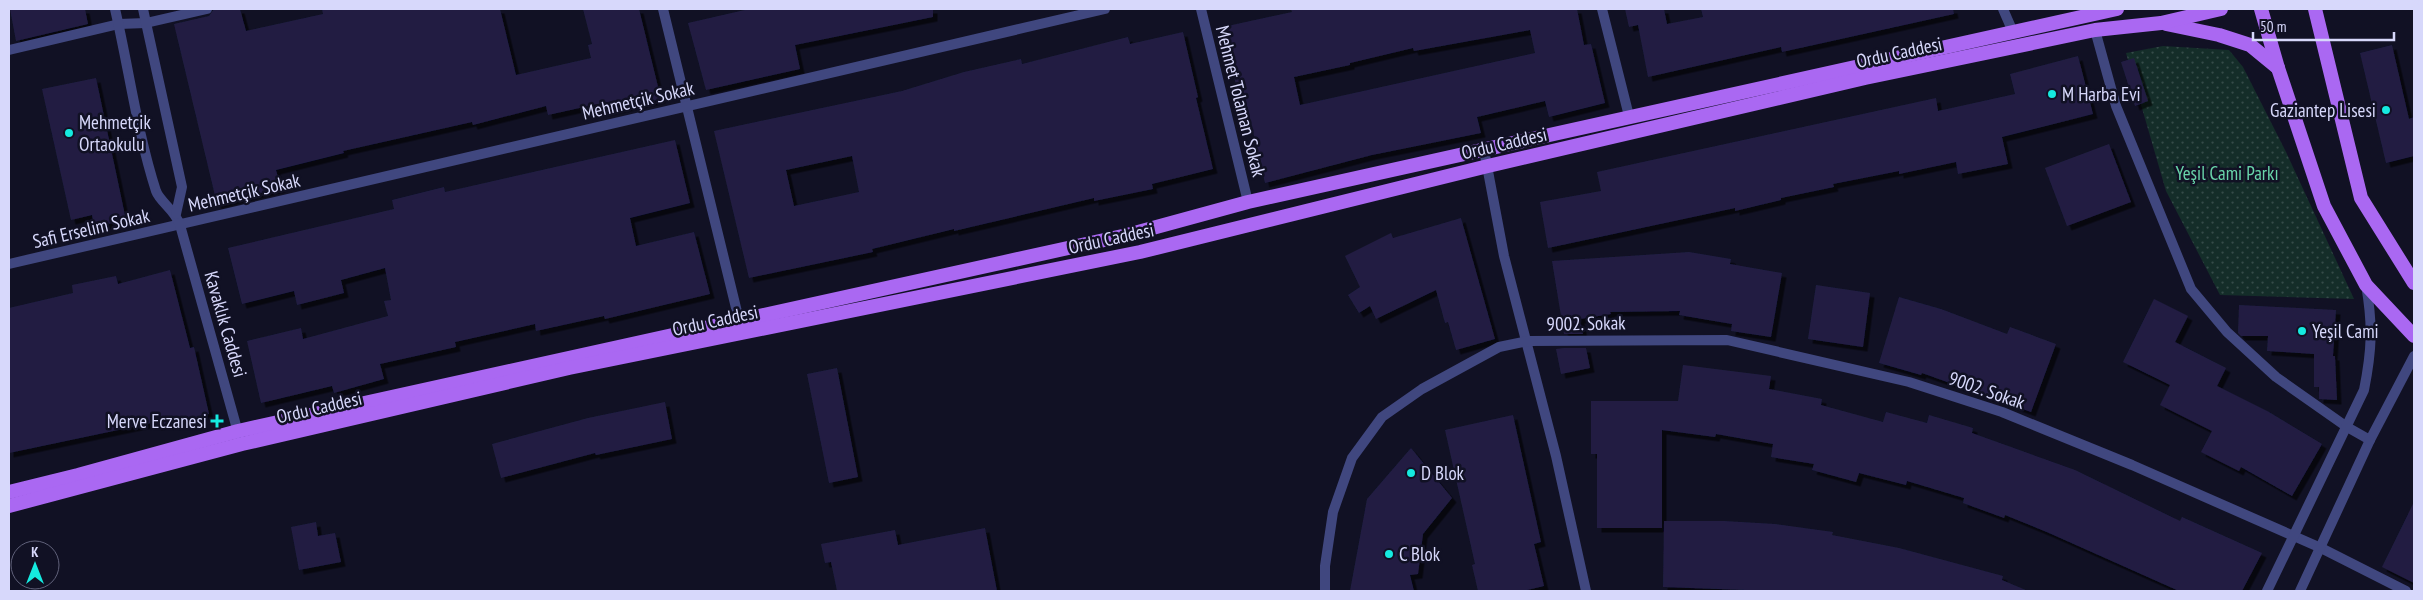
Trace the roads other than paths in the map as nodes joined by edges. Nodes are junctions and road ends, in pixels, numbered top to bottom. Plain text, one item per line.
1 (115, 9) edge
2 (143, 9) edge
3 (207, 9) edge
4 (663, 9) edge
5 (1105, 9) edge
6 (1201, 9) edge
7 (1602, 9) edge
8 (2003, 9) edge
9 (2117, 9) edge
10 (2221, 9) edge
11 (2261, 9) edge
12 (2314, 9) edge
13 (146, 23) junction
14 (2161, 23) junction
15 (119, 24) junction
16 (2095, 30) junction
17 (2013, 32) junction
18 (9, 50) edge
19 (2278, 68) junction
20 (686, 106) junction
21 (1629, 116) junction
22 (1484, 150) junction
23 (1488, 166) junction
24 (1248, 202) junction
25 (176, 214) junction
26 (180, 225) junction
27 (9, 264) edge
28 (2414, 283) edge
29 (2366, 285) junction
30 (740, 320) junction
31 (2414, 336) edge
32 (1528, 342) junction
33 (2414, 356) edge
34 (2347, 427) junction
35 (238, 431) junction
36 (2370, 440) junction
37 (242, 444) junction
38 (9, 492) edge
39 (9, 506) edge
40 (2294, 536) junction
41 (2321, 548) junction
42 (1325, 591) edge
43 (1586, 591) edge
44 (2267, 591) edge
45 (2300, 591) edge
46 (2406, 591) edge

1 - 15 street, Kavaklık Caddesi
2 - 13 street
3 - 13 street
4 - 20 street
5 - 20 street, Mehmetçik Sokak
6 - 24 street, Mehmet Tolaman Sokak
7 - 21 street
8 - 17 street
9 - 17 main road, Ordu Caddesi
10 - 14 main road, Ordu Caddesi
11 - 19 main road
12 - 28 main road
13 - 15 street
13 - 25 street
14 - 16 main road, Ordu Caddesi
14 - 19 main road
15 - 18 street
15 - 25 street, Kavaklık Caddesi
16 - 23 main road, Ordu Caddesi
16 - 34 street
17 - 21 main road, Ordu Caddesi
19 - 29 main road
20 - 26 street, Mehmetçik Sokak
20 - 30 street
21 - 22 main road, Ordu Caddesi
22 - 23 street
22 - 24 main road, Ordu Caddesi
23 - 32 street
23 - 37 main road, Ordu Caddesi
24 - 30 main road, Ordu Caddesi
25 - 26 street, Kavaklık Caddesi
26 - 27 street, Safi Erselim Sokak
26 - 35 street, Kavaklık Caddesi
29 - 31 main road
29 - 34 street
30 - 35 main road, Ordu Caddesi
32 - 40 street, 9002. Sokak
32 - 42 street, 9002. Sokak
32 - 43 street
33 - 36 street
34 - 36 street
34 - 40 street
35 - 37 street, Kavaklık Caddesi
35 - 38 main road, Ordu Caddesi
36 - 41 street
37 - 39 main road, Ordu Caddesi
40 - 41 street, 9002. Sokak
40 - 44 street
41 - 45 street
41 - 46 street, 9002. Sokak

